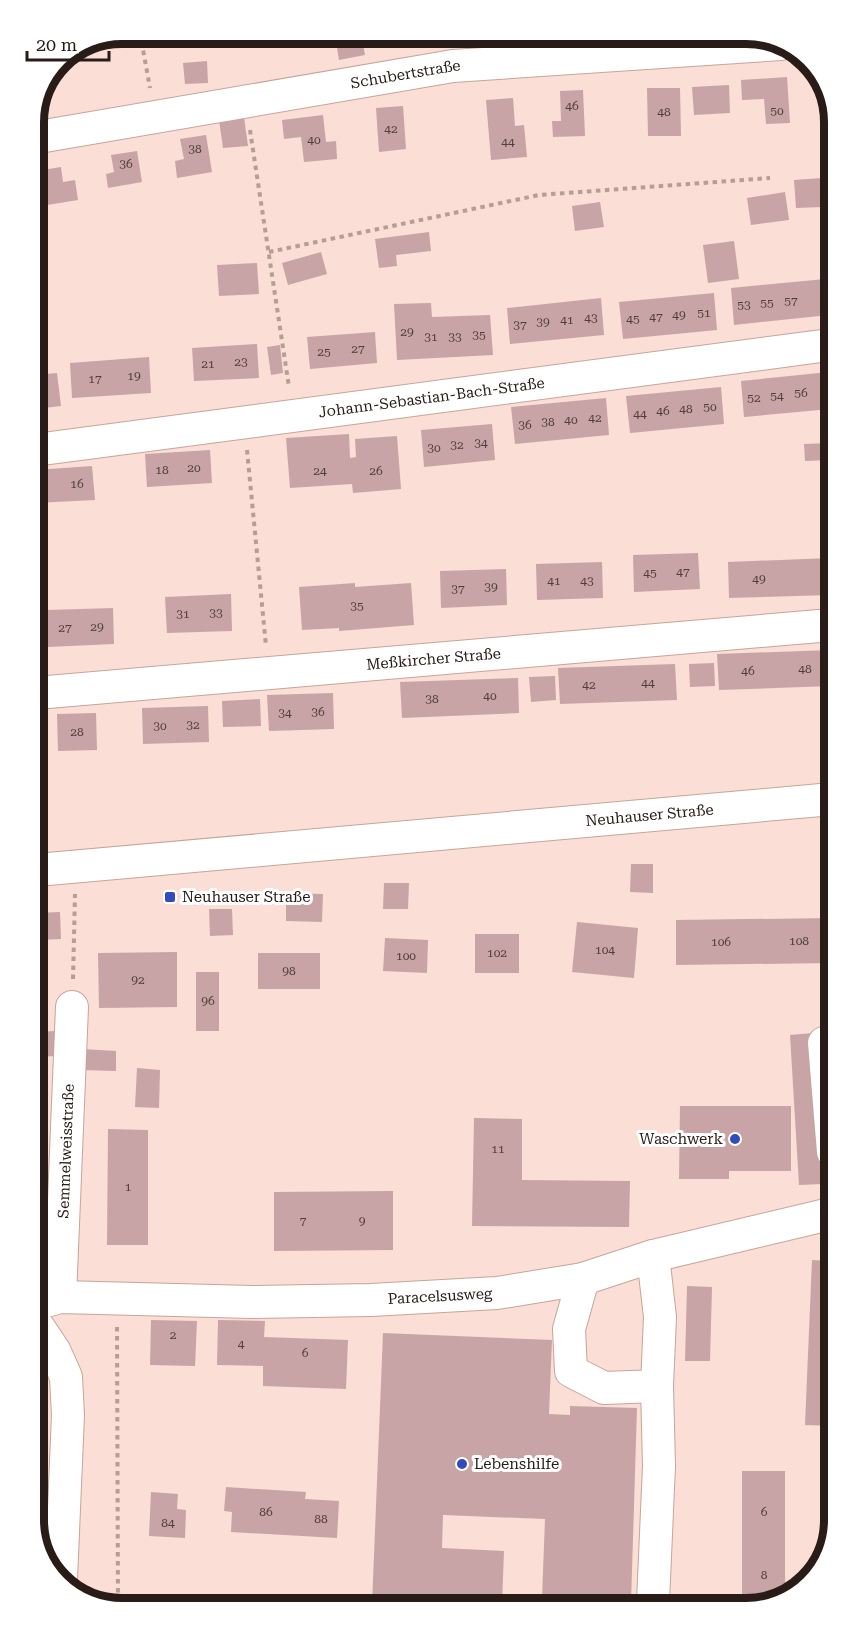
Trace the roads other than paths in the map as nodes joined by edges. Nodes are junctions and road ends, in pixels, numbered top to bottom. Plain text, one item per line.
1 (763, 45) edge
2 (44, 136) edge
3 (824, 346) edge
4 (44, 449) edge
5 (824, 626) edge
6 (44, 692) edge
7 (824, 800) edge
8 (44, 869) edge
9 (72, 1007) road end
10 (824, 1216) edge
11 (652, 1256) junction
12 (583, 1279) junction
13 (49, 1300) edge
14 (44, 1336) edge
15 (657, 1386) junction
16 (61, 1569) edge
17 (653, 1598) edge

1 - 2 street, Schubertstraße
3 - 4 street, Johann-Sebastian-Bach-Straße
5 - 6 street, Meßkircher Straße
7 - 8 street, Neuhauser Straße
9 - 13 street, Semmelweisstraße
10 - 11 street, Paracelsusweg
11 - 12 street, Paracelsusweg
11 - 15 street
12 - 13 street, Paracelsusweg
12 - 15 street
14 - 16 street
15 - 17 street

